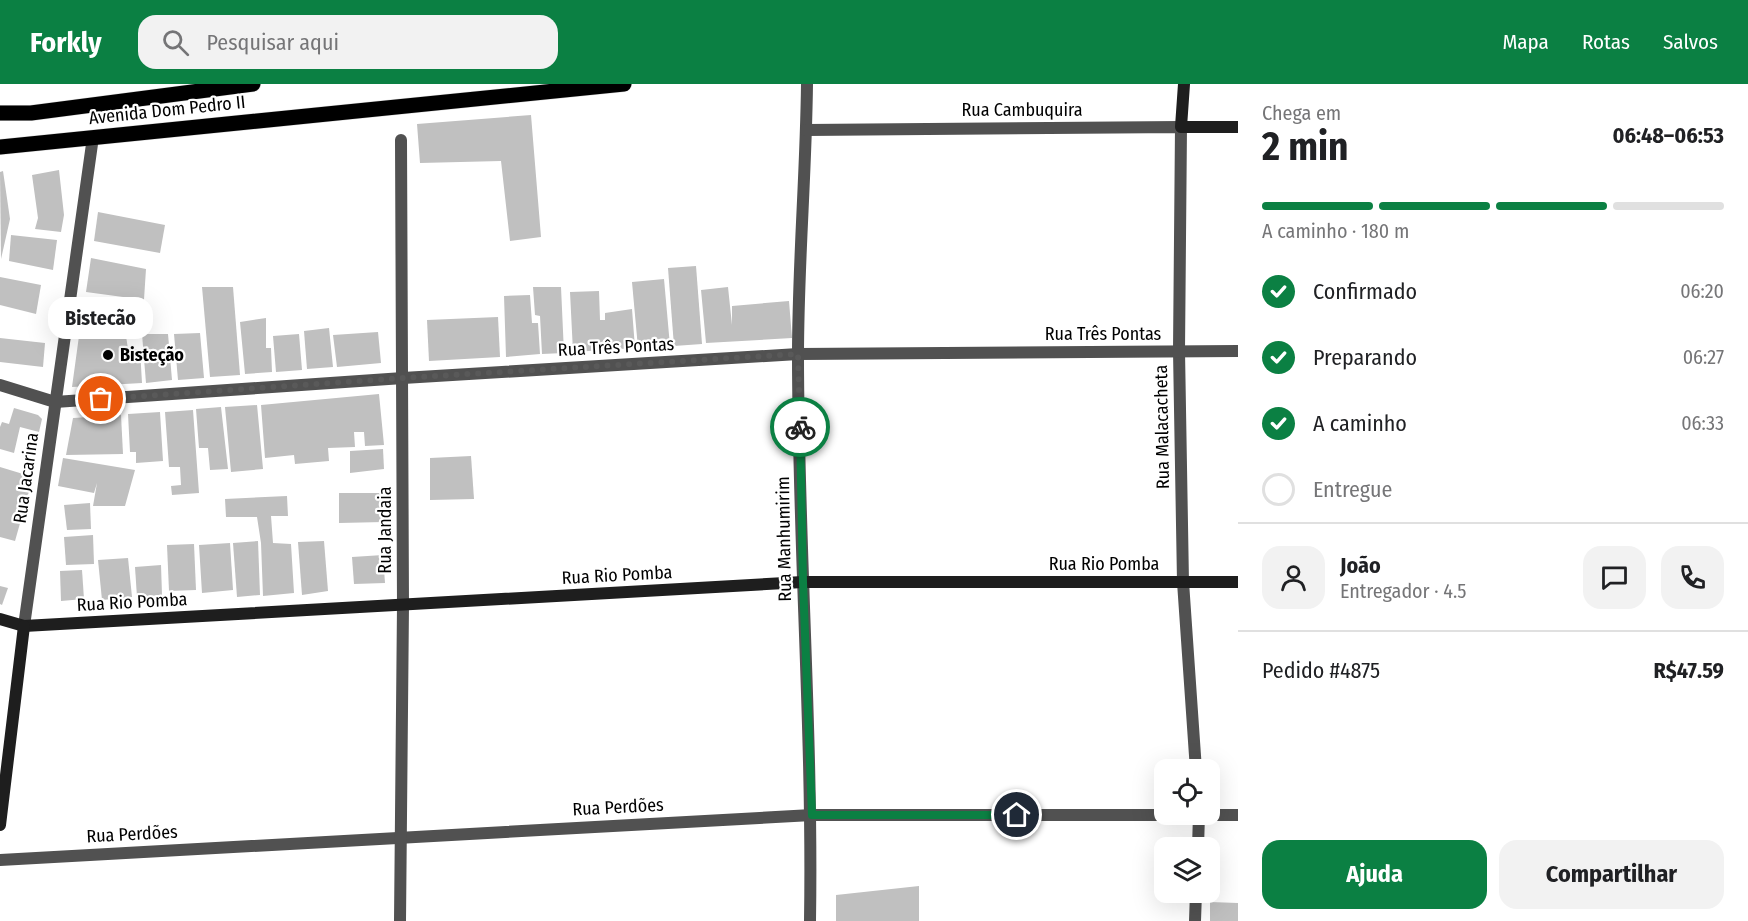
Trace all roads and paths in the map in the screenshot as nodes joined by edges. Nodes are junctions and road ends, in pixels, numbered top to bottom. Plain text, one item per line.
1 (253, 84) edge
2 (624, 84) edge
3 (807, 84) edge
4 (1184, 84) edge
5 (0, 112) edge
6 (1181, 127) junction
7 (1238, 127) edge
8 (806, 130) junction
9 (93, 137) junction
10 (401, 140) dead end
11 (0, 147) edge
12 (1179, 351) junction
13 (1238, 351) edge
14 (798, 354) junction
15 (403, 378) junction
16 (0, 385) edge
17 (55, 402) junction
18 (803, 582) junction
19 (1183, 582) junction
20 (1238, 582) edge
21 (403, 605) junction
22 (0, 619) edge
23 (24, 626) junction
24 (1195, 759) edge
25 (812, 815) junction
26 (1154, 815) edge
27 (1220, 815) edge
28 (1238, 815) edge
29 (0, 825) edge
30 (402, 837) junction
31 (0, 860) edge
32 (1196, 903) edge
33 (400, 921) edge
34 (810, 921) edge
35 (1195, 921) edge

1 - 5 main road, Avenida Dom Pedro II
2 - 9 main road, Avenida Dom Pedro II
3 - 8 street, Rua Manhumirim
4 - 6 main road, Rua Malacacheta
6 - 7 main road, Rua Cambuquira
6 - 8 street, Rua Cambuquira
6 - 12 street, Rua Malacacheta
8 - 14 street, Rua Manhumirim
9 - 11 main road, Avenida Dom Pedro II
9 - 17 street, Rua Jacarina
10 - 15 street, Rua Jandaia
12 - 13 street, Rua Três Pontas
12 - 14 street, Rua Três Pontas
12 - 19 street, Rua Malacacheta
14 - 15 street, Rua Três Pontas
14 - 18 street, Rua Manhumirim
15 - 17 street, Rua Três Pontas
15 - 21 street, Rua Jandaia
16 - 17 street, Rua Três Pontas
17 - 23 street, Rua Jacarina
18 - 19 main road, Rua Rio Pomba
18 - 21 main road, Rua Rio Pomba
18 - 25 street, Rua Manhumirim
19 - 20 main road, Rua Rio Pomba
19 - 24 street, Rua Malacacheta
21 - 23 main road, Rua Rio Pomba
21 - 30 street, Rua Jandaia
22 - 23 main road, Rua Rio Pomba
23 - 29 main road, Rua Jacarina
25 - 26 street, Rua Perdões
25 - 30 street, Rua Perdões
25 - 34 street, Rua Manhumirim
27 - 28 street, Rua Perdões
30 - 31 street, Rua Perdões
30 - 33 street, Rua Jandaia
32 - 35 street

